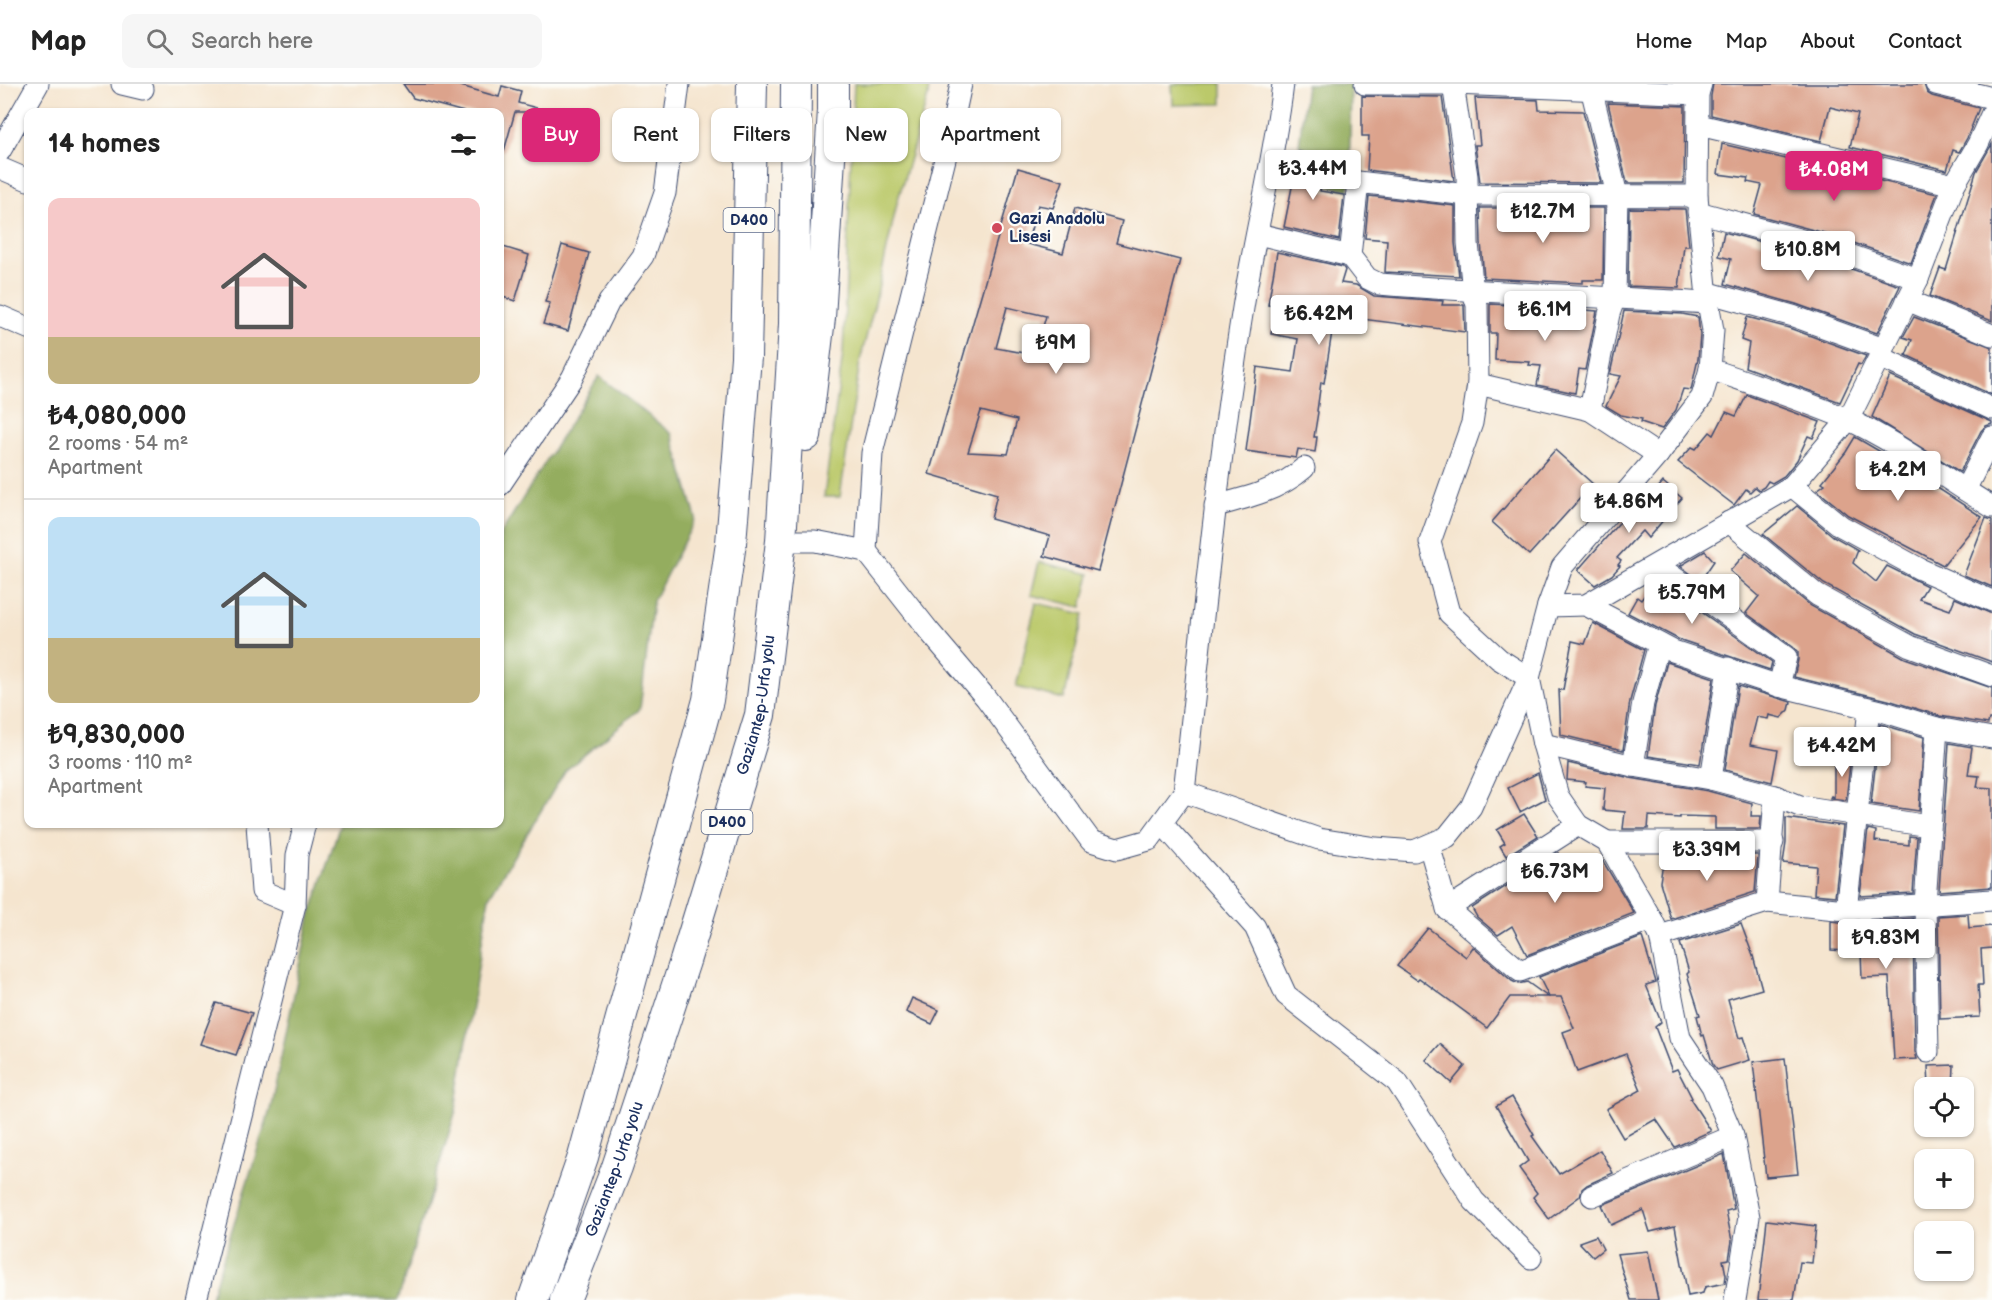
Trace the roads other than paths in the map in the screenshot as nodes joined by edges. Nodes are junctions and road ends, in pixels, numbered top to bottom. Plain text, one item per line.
1 (38, 84) edge
2 (122, 84) edge
3 (679, 84) edge
4 (752, 84) edge
5 (796, 84) edge
6 (833, 84) edge
7 (961, 84) edge
8 (1283, 84) edge
9 (1365, 84) edge
10 (1452, 84) edge
11 (1936, 84) edge
12 (1590, 87) edge
13 (143, 89) dead end
14 (1700, 89) edge
15 (1992, 98) edge
16 (24, 108) edge
17 (24, 109) edge
18 (1992, 113) edge
19 (1699, 125) junction
20 (1985, 146) edge
21 (0, 151) edge
22 (0, 168) edge
23 (24, 178) edge
24 (1954, 185) junction
25 (1467, 195) junction
26 (1617, 195) junction
27 (1698, 204) junction
28 (1258, 234) junction
29 (1350, 256) junction
30 (1918, 279) junction
31 (1473, 292) junction
32 (1615, 297) junction
33 (1707, 297) junction
34 (1907, 300) junction
35 (0, 316) edge
36 (24, 326) edge
37 (1992, 335) edge
38 (1882, 353) junction
39 (1710, 369) junction
40 (1478, 384) junction
41 (1992, 409) edge
42 (1590, 410) junction
43 (1848, 420) junction
44 (1992, 437) edge
45 (1658, 455) junction
46 (1304, 468) dead end
47 (504, 479) edge
48 (1792, 486) junction
49 (1965, 490) junction
50 (1215, 506) junction
51 (1992, 507) edge
52 (1729, 522) junction
53 (781, 541) junction
54 (866, 551) junction
55 (1657, 565) junction
56 (1992, 601) edge
57 (1586, 605) junction
58 (1548, 606) junction
59 (1659, 644) junction
60 (1728, 668) junction
61 (1992, 676) edge
62 (1529, 678) junction
63 (1779, 686) junction
64 (1869, 709) junction
65 (1937, 728) junction
66 (1992, 738) edge
67 (1543, 744) junction
68 (1634, 766) junction
69 (1711, 779) junction
70 (1184, 792) junction
71 (1775, 796) junction
72 (1858, 814) junction
73 (1162, 824) junction
74 (1578, 825) junction
75 (1929, 826) junction
76 (257, 828) edge
77 (304, 828) edge
78 (1607, 842) junction
79 (1773, 842) junction
80 (1429, 844) junction
81 (1200, 866) dead end
82 (1992, 900) edge
83 (1767, 903) junction
84 (1925, 904) junction
85 (295, 905) junction
86 (1447, 909) junction
87 (1846, 910) junction
88 (1656, 928) junction
89 (1928, 1052) dead end
90 (1733, 1136) junction
91 (1592, 1196) dead end
92 (1531, 1258) dead end
93 (196, 1300) edge
94 (533, 1300) edge
95 (565, 1300) edge
96 (1735, 1300) edge

1 - 16 street
2 - 13 street
3 - 47 street
4 - 94 highway, Gaziantep-Urfa yolu / D400
5 - 53 highway, Gaziantep-Urfa yolu / D400
6 - 53 highway
7 - 54 street
8 - 28 street
9 - 10 street
10 - 12 street
10 - 25 street
11 - 15 street
12 - 14 street
12 - 26 street
14 - 19 street
17 - 21 street
18 - 20 street
19 - 24 street
19 - 27 street
20 - 24 street
22 - 23 street
24 - 30 street
25 - 26 street
25 - 29 street
25 - 31 street
26 - 27 street
26 - 32 street
27 - 30 street
27 - 33 street
28 - 29 street
28 - 50 street
29 - 31 street
30 - 34 street
31 - 32 street
31 - 40 street
32 - 33 street
32 - 42 street
33 - 38 street
33 - 39 street
34 - 37 street
34 - 38 street
35 - 36 street
38 - 41 street
38 - 43 street
39 - 43 street
39 - 45 street
40 - 42 street
40 - 62 street
42 - 45 street
43 - 48 street
43 - 49 street
44 - 49 street
45 - 58 street
46 - 50 street
48 - 52 street
48 - 56 street
49 - 51 street
50 - 70 street
52 - 55 street
52 - 61 street
53 - 54 street
53 - 95 highway, Gaziantep-Urfa yolu / D400
54 - 73 street
55 - 57 street
55 - 63 street
57 - 58 street
57 - 59 street
58 - 62 street
59 - 60 street
59 - 68 street
60 - 63 street
60 - 69 street
62 - 67 street
62 - 80 street
63 - 64 street
64 - 65 street
64 - 72 street
65 - 66 street
65 - 75 street
67 - 68 street
67 - 74 street
68 - 69 street
69 - 71 street
70 - 73 street
70 - 80 street
71 - 72 street
71 - 79 street
72 - 75 street
72 - 87 street
73 - 81 street
73 - 92 street
74 - 78 street
74 - 86 street
75 - 84 street
76 - 85 street
77 - 85 street
78 - 79 street
78 - 88 street
79 - 83 street
80 - 86 street
82 - 84 street
83 - 87 street
83 - 88 street
84 - 87 street
84 - 89 street
85 - 93 street
86 - 88 street
88 - 90 street
90 - 91 street
90 - 96 street

